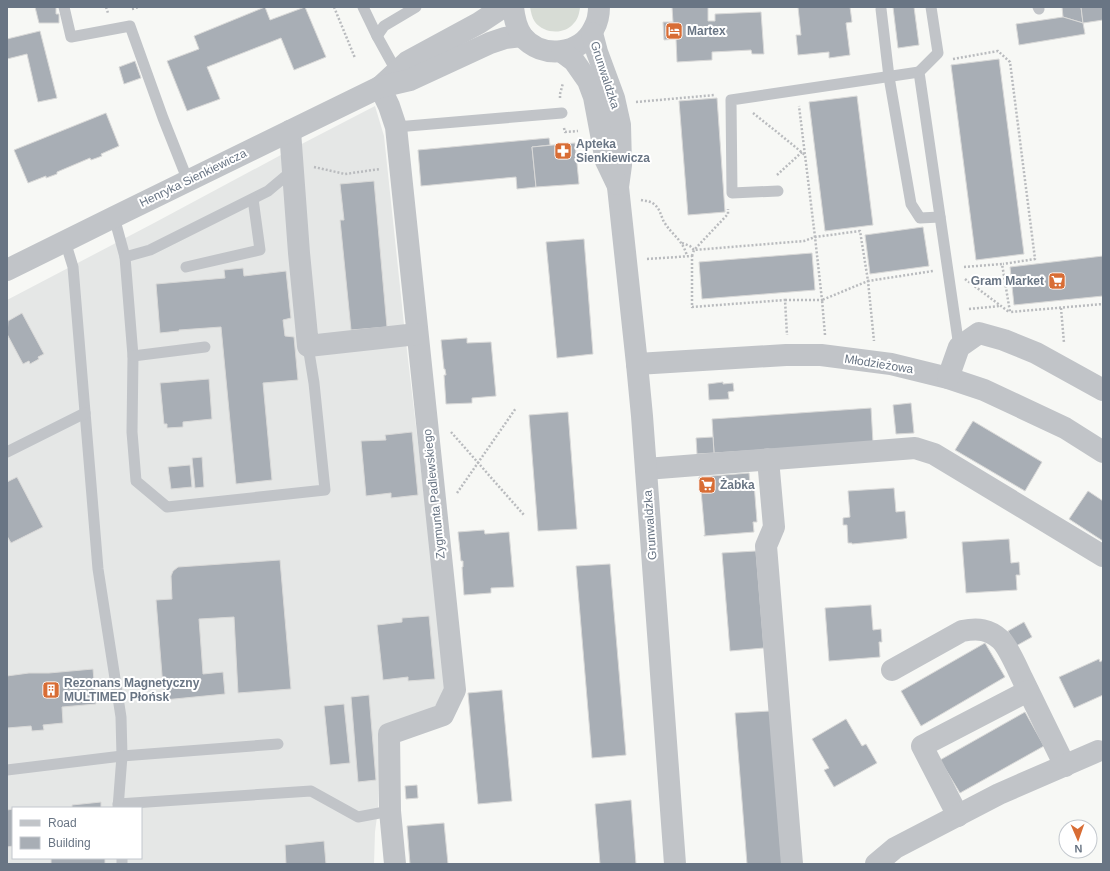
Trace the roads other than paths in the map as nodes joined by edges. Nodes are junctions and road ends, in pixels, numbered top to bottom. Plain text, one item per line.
1 (64, 7) edge
2 (364, 7) edge
3 (416, 7) edge
4 (503, 7) edge
5 (513, 7) edge
6 (599, 7) edge
7 (931, 7) edge
8 (881, 9) dead end
9 (592, 33) junction
10 (377, 36) junction
11 (522, 36) junction
12 (562, 52) junction
13 (919, 72) junction
14 (399, 77) junction
15 (889, 77) junction
16 (380, 87) junction
17 (562, 113) dead end
18 (396, 127) junction
19 (290, 131) junction
20 (302, 168) junction
21 (188, 181) junction
22 (618, 188) junction
23 (778, 191) dead end
24 (253, 199) junction
25 (114, 216) junction
26 (940, 217) junction
27 (65, 241) junction
28 (125, 256) junction
29 (186, 266) dead end
30 (7, 270) edge
31 (417, 334) junction
32 (308, 346) junction
33 (205, 347) dead end
34 (959, 347) junction
35 (133, 356) junction
36 (637, 364) junction
37 (948, 378) junction
38 (1103, 390) edge
39 (85, 413) junction
40 (7, 452) edge
41 (1103, 452) edge
42 (768, 459) junction
43 (646, 469) junction
44 (1103, 556) edge
45 (892, 670) dead end
46 (1028, 691) junction
47 (278, 744) dead end
48 (1100, 750) edge
49 (122, 756) junction
50 (1064, 766) junction
51 (7, 770) edge
52 (118, 806) edge
53 (390, 811) junction
54 (958, 816) junction
55 (395, 864) edge
56 (675, 864) edge
57 (792, 864) edge
58 (876, 864) edge

1 - 21 lane
2 - 10 lane
3 - 10 lane
4 - 14 street, Henryka Sienkiewicza
5 - 11 street
6 - 9 street
7 - 13 lane
8 - 15 lane
9 - 12 street
9 - 22 street, Grunwaldzka
10 - 14 lane
11 - 12 street
11 - 14 street, Henryka Sienkiewicza
12 - 22 street, Grunwaldzka
13 - 15 lane
13 - 26 lane
14 - 16 street, Henryka Sienkiewicza
15 - 23 lane
15 - 26 lane
16 - 18 street, Zygmunta Padlewskiego
16 - 19 street, Henryka Sienkiewicza
17 - 18 lane
18 - 31 street, Zygmunta Padlewskiego
19 - 20 street
19 - 21 street, Henryka Sienkiewicza
20 - 24 lane
20 - 32 street
21 - 25 street, Henryka Sienkiewicza
22 - 36 street, Grunwaldzka
24 - 28 lane
24 - 29 lane
25 - 27 street, Henryka Sienkiewicza
25 - 28 lane
26 - 34 lane
27 - 30 street, Henryka Sienkiewicza
27 - 39 lane
28 - 35 lane
31 - 32 street
31 - 53 street, Zygmunta Padlewskiego
32 - 35 lane
33 - 35 lane
34 - 37 street
34 - 38 street
36 - 37 street, Młodzieżowa
36 - 43 street, Grunwaldzka
37 - 41 street, Młodzieżowa
39 - 40 lane
39 - 49 lane
42 - 43 street
42 - 44 street
42 - 57 street
43 - 56 street, Grunwaldzka
45 - 46 street
46 - 50 street
46 - 54 street
47 - 49 lane
48 - 50 street
49 - 51 lane
49 - 52 lane
50 - 54 street
52 - 53 lane
53 - 55 street, Zygmunta Padlewskiego
54 - 58 street

